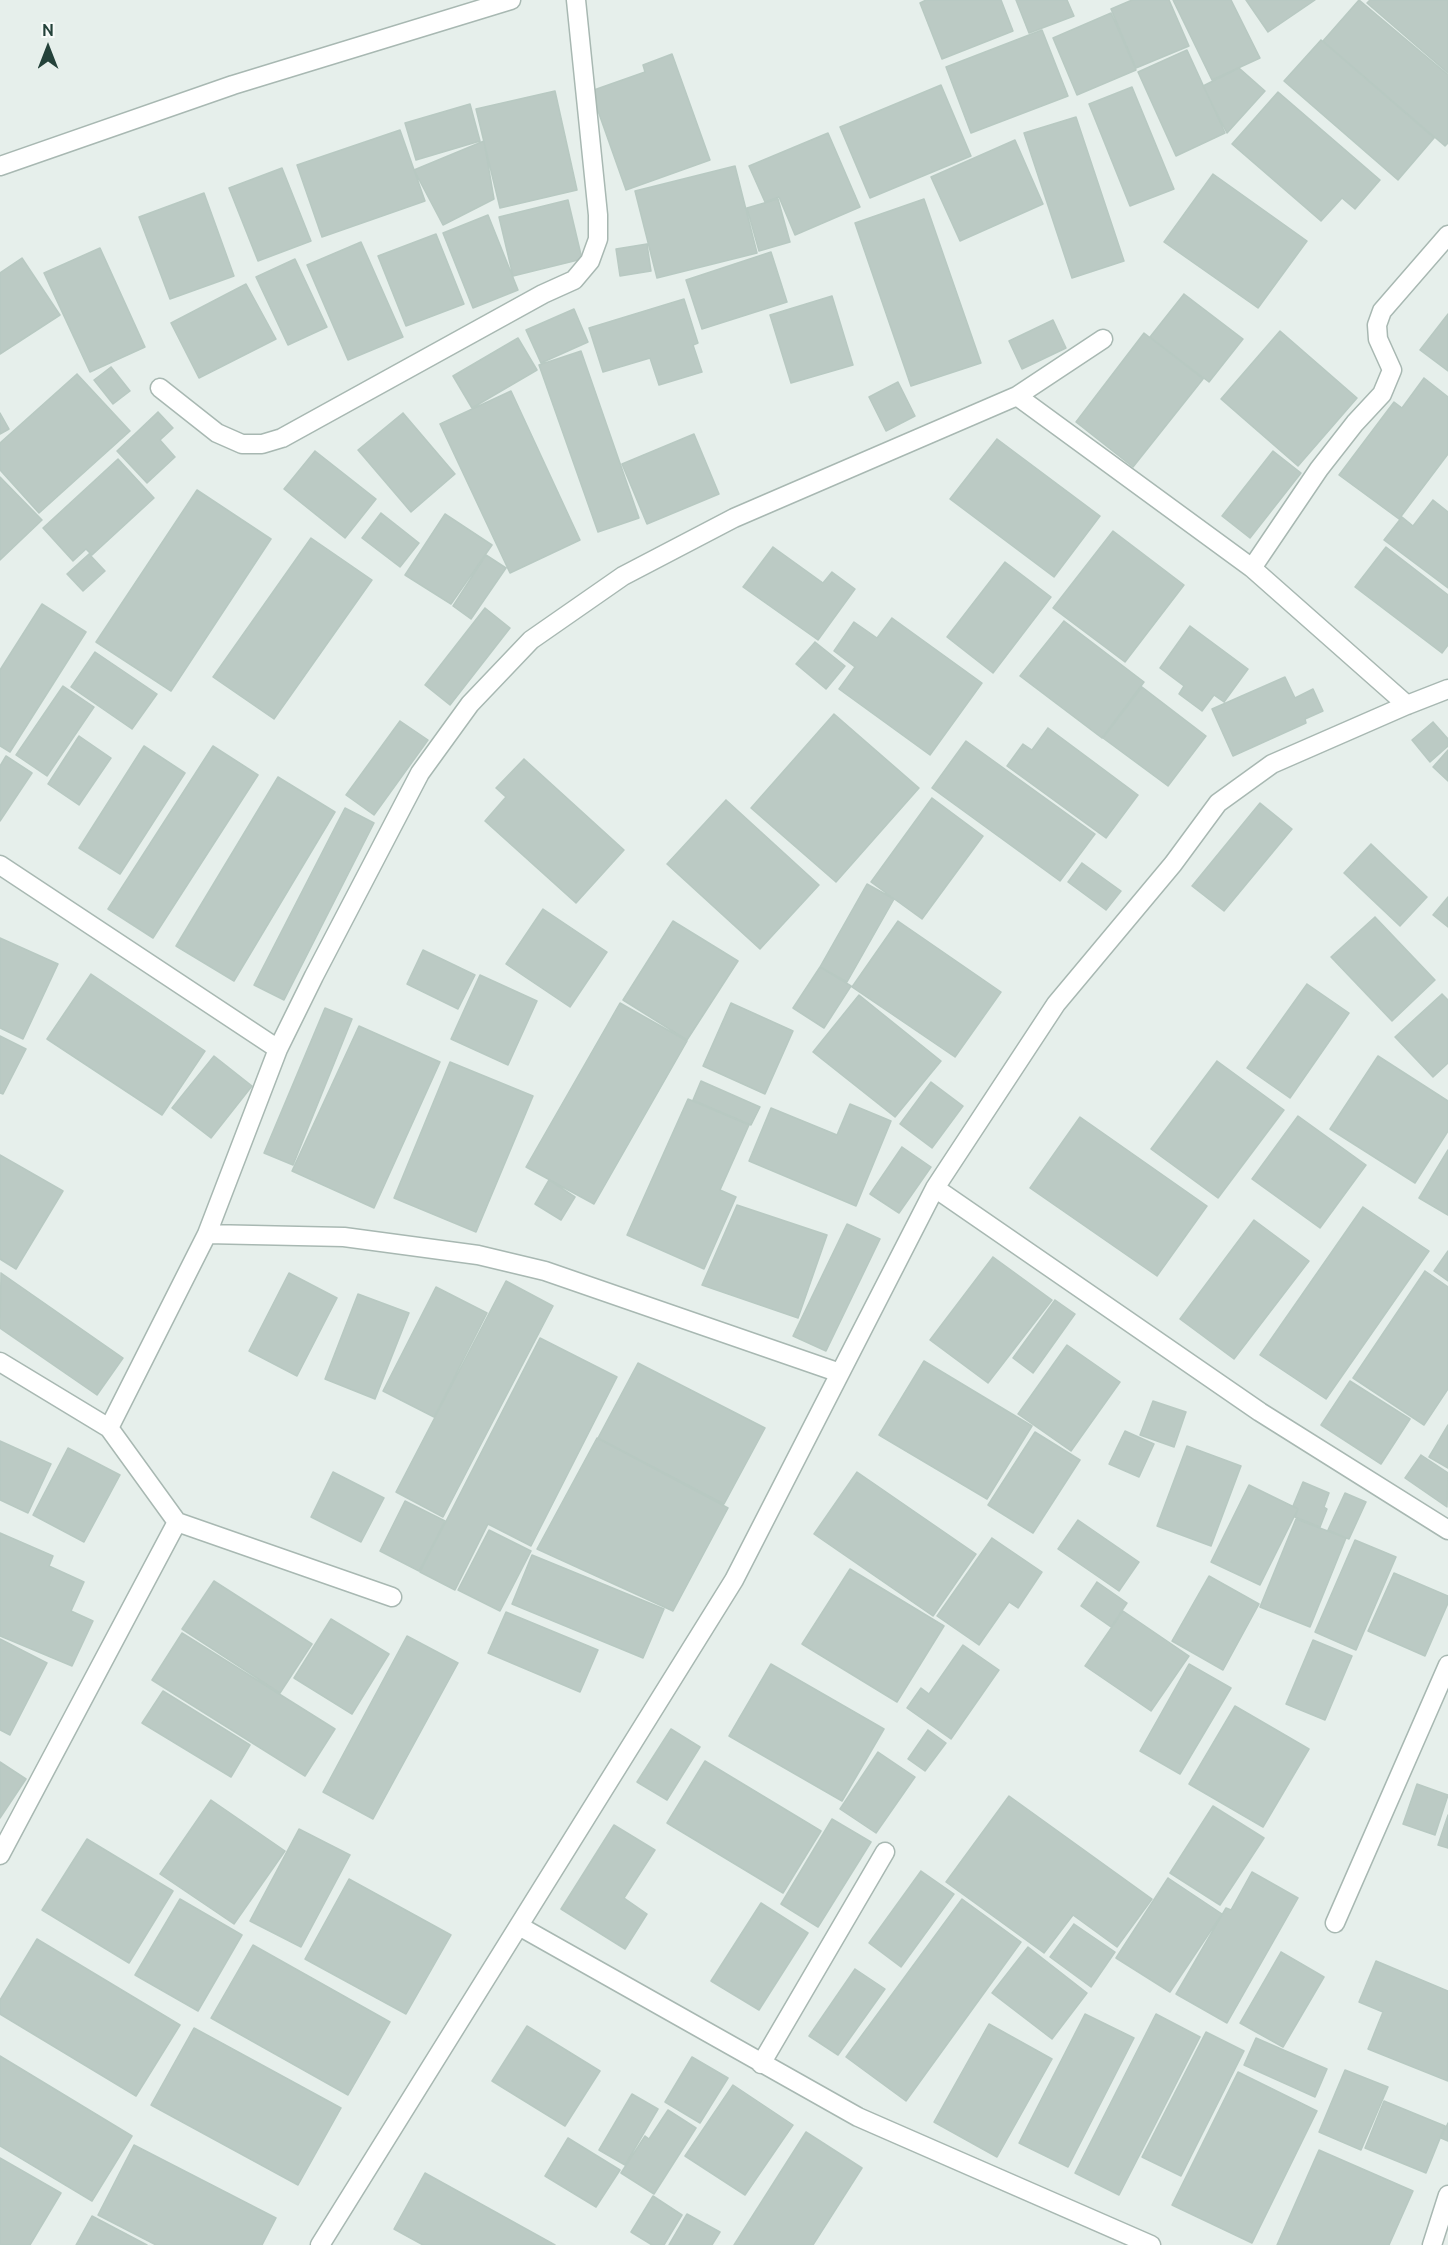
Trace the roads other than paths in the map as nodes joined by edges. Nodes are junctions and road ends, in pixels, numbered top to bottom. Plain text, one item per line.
1 (511, 0) edge
2 (576, 0) edge
3 (0, 166) edge
4 (1448, 235) edge
5 (1103, 339) dead end
6 (160, 388) dead end
7 (1017, 396) junction
8 (1252, 568) junction
9 (1448, 689) edge
10 (1407, 705) junction
11 (0, 865) edge
12 (278, 1049) junction
13 (935, 1188) junction
14 (207, 1233) junction
15 (0, 1362) edge
16 (840, 1373) junction
17 (109, 1428) junction
18 (177, 1522) junction
19 (1448, 1530) edge
20 (392, 1597) dead end
21 (1448, 1665) edge
22 (885, 1852) dead end
23 (0, 1855) edge
24 (1335, 1923) dead end
25 (519, 1926) junction
26 (761, 2064) junction
27 (1448, 2195) edge
28 (320, 2245) edge
29 (1151, 2245) edge
30 (1432, 2245) edge

1 - 3 street
2 - 6 street
4 - 8 street
5 - 7 street
7 - 8 street
7 - 12 street
8 - 10 street
9 - 10 street
10 - 13 street
11 - 12 street
12 - 14 street
13 - 16 street
13 - 19 street
14 - 16 street
14 - 17 street
15 - 17 street
16 - 25 street
17 - 18 street
18 - 20 street
18 - 23 street
21 - 24 street
22 - 26 street
25 - 26 street
25 - 28 street
26 - 29 street
27 - 30 street

